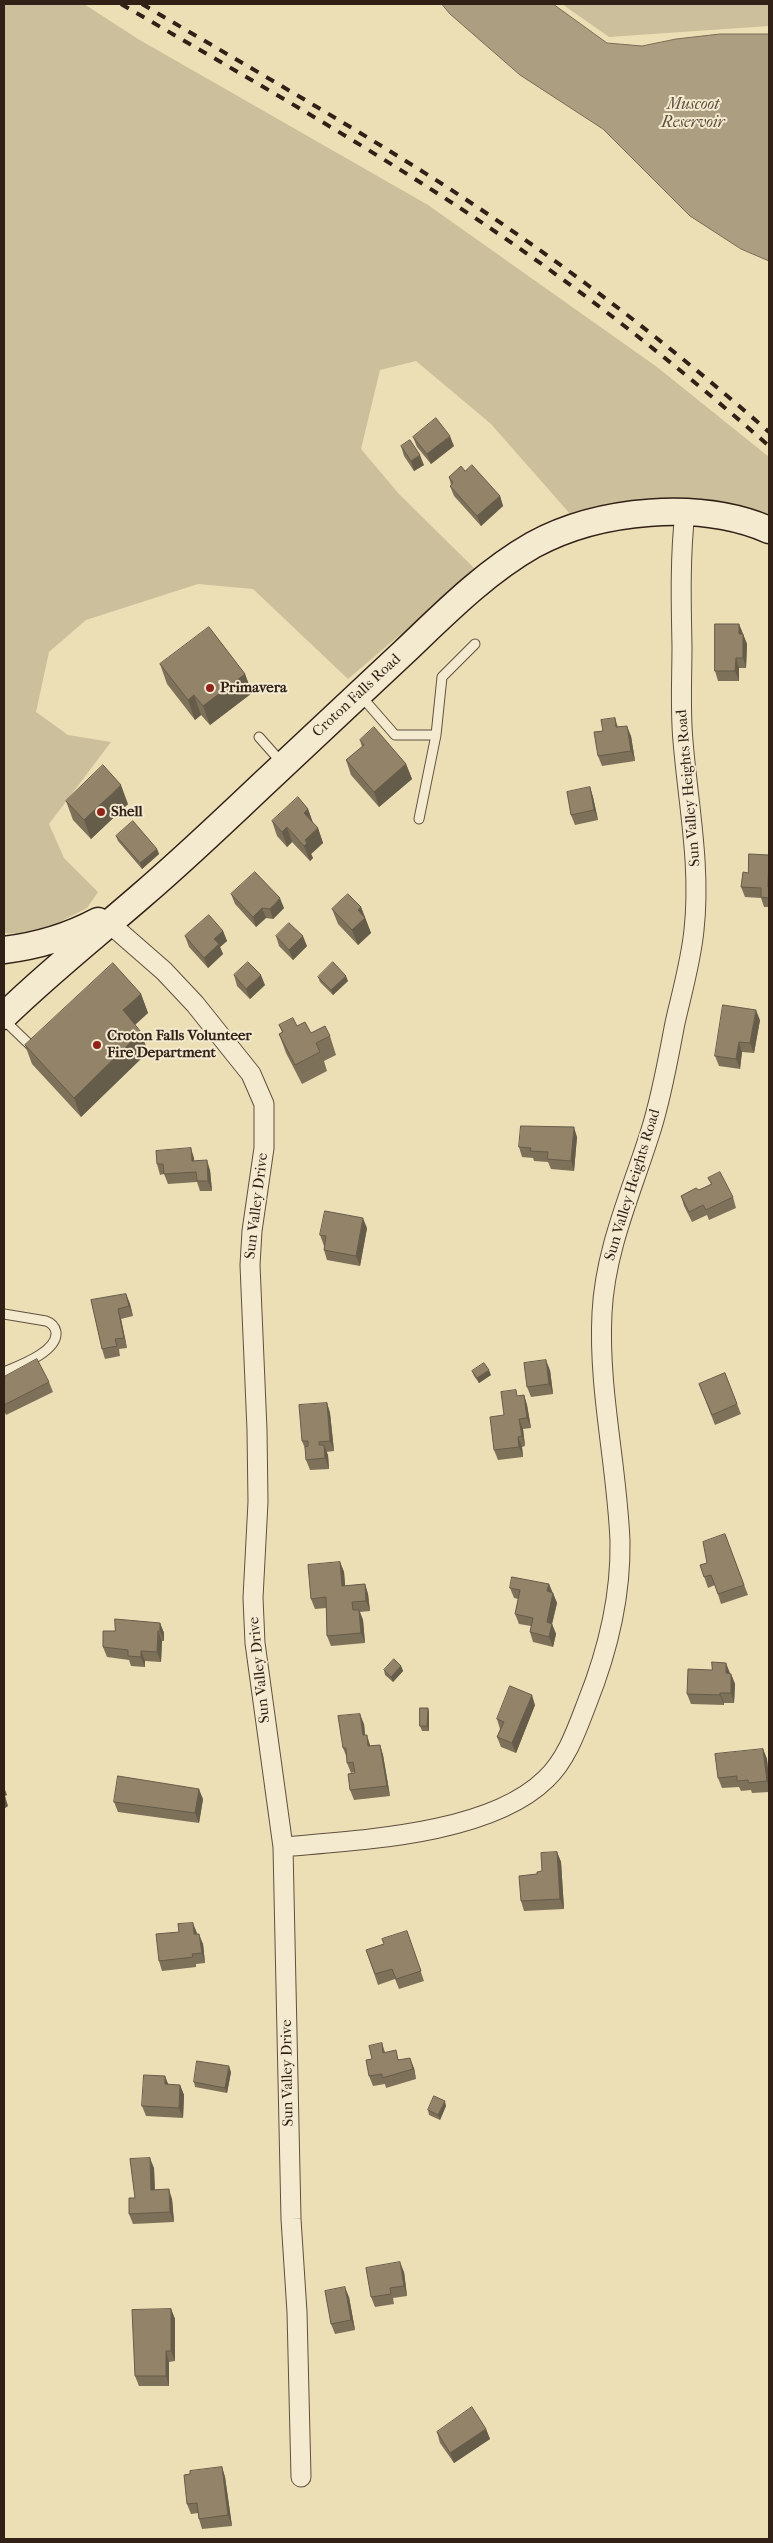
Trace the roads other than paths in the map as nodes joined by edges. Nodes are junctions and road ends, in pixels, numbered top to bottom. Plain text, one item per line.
1 (684, 512) junction
2 (769, 530) edge
3 (474, 644) dead end
4 (359, 694) junction
5 (436, 735) junction
6 (259, 737) dead end
7 (284, 765) junction
8 (419, 819) dead end
9 (140, 898) junction
10 (109, 923) junction
11 (4, 950) edge
12 (4, 1016) edge
13 (4, 1020) edge
14 (31, 1046) edge
15 (4, 1314) edge
16 (4, 1372) edge
17 (283, 1847) junction
18 (301, 2477) dead end

1 - 2 main road, Croton Falls Road
1 - 4 main road, Croton Falls Road
1 - 17 street, Sun Valley Heights Road
3 - 5 lane
4 - 5 lane
4 - 7 main road, Croton Falls Road
5 - 8 lane
6 - 7 lane
7 - 9 main road, Croton Falls Road
9 - 10 main road, Croton Falls Road
9 - 11 main road
10 - 12 main road, Croton Falls Road
10 - 17 street, Sun Valley Drive
13 - 14 lane
15 - 16 lane
17 - 18 street, Sun Valley Drive

